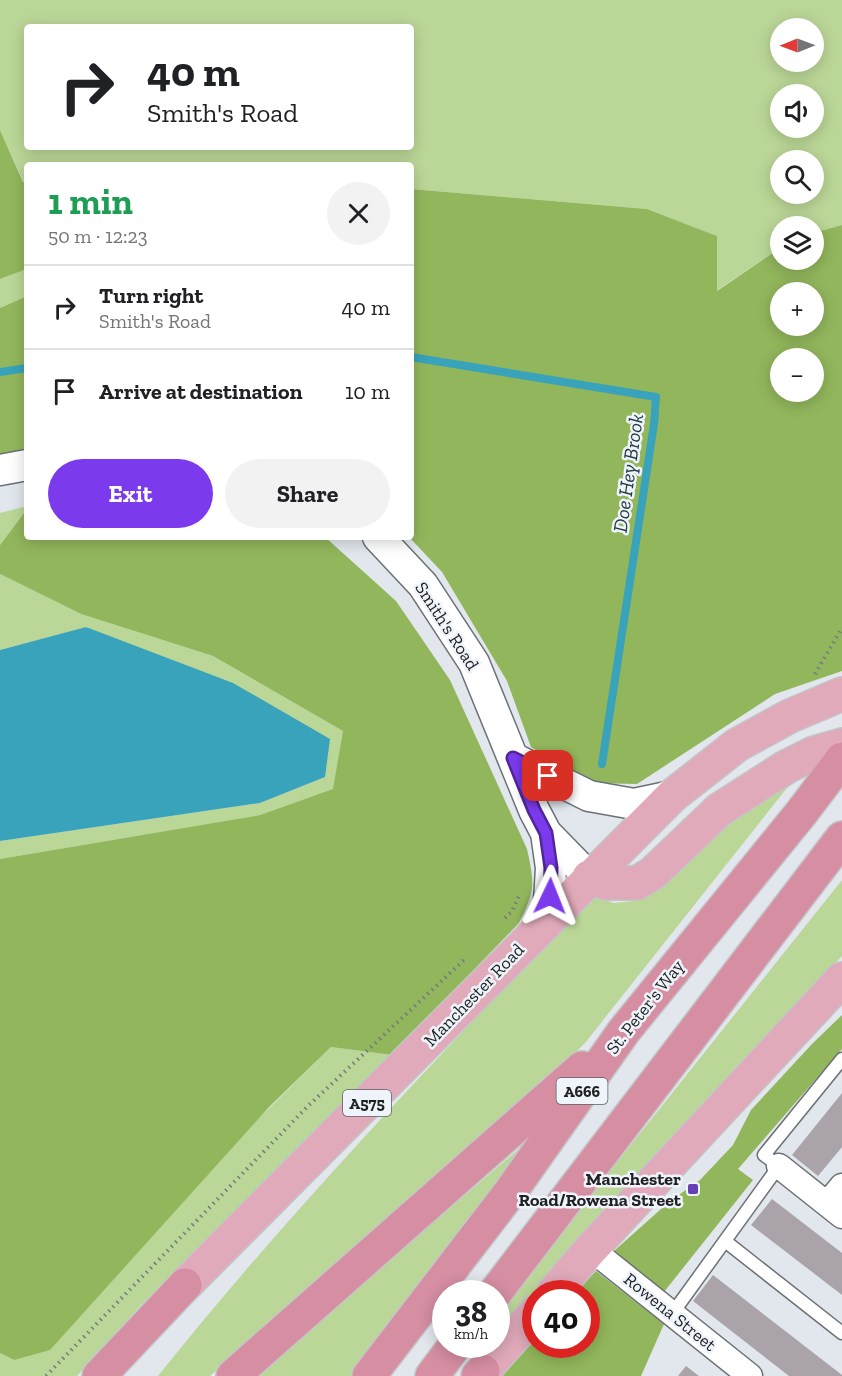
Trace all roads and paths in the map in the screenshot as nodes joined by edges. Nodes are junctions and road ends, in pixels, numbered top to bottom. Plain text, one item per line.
1 (24, 466) edge
2 (0, 470) edge
3 (381, 540) edge
4 (842, 694) edge
5 (842, 745) edge
6 (513, 758) junction
7 (842, 759) edge
8 (672, 796) junction
9 (546, 833) junction
10 (842, 838) edge
11 (589, 877) junction
12 (523, 889) dead end
13 (504, 919) dead end
14 (548, 919) junction
15 (472, 952) dead end
16 (842, 979) edge
17 (624, 1031) junction
18 (842, 1059) edge
19 (779, 1166) junction
20 (837, 1202) edge
21 (725, 1241) junction
22 (591, 1249) junction
23 (505, 1280) edge
24 (564, 1280) edge
25 (185, 1285) joint
26 (672, 1314) junction
27 (522, 1327) edge
28 (842, 1333) edge
29 (446, 1358) edge
30 (480, 1373) edge
31 (46, 1376) edge
32 (99, 1376) edge
33 (233, 1376) edge
34 (369, 1376) edge
35 (432, 1376) edge
36 (750, 1376) edge

1 - 2 street
3 - 6 street, Smith's Road
4 - 8 main road, Manchester Road / A575
5 - 11 main road
6 - 8 street
6 - 9 street, Smith's Road
7 - 17 highway, St. Peter's Way / A666
8 - 11 main road, Manchester Road / A575
9 - 11 street, Smith's Road
9 - 14 street, Smith's Road
10 - 23 highway, A666
11 - 14 main road, Manchester Road / A575
12 - 13 path
14 - 25 main road, Manchester Road / A575
15 - 31 path
16 - 22 main road
17 - 33 highway
17 - 34 highway, St. Peter's Way / A666
18 - 19 lane
19 - 20 street
19 - 21 lane
21 - 26 lane
21 - 28 lane
22 - 24 main road
22 - 26 street, Rowena Street
25 - 32 highway
26 - 36 street, Rowena Street
27 - 30 main road
29 - 35 highway

